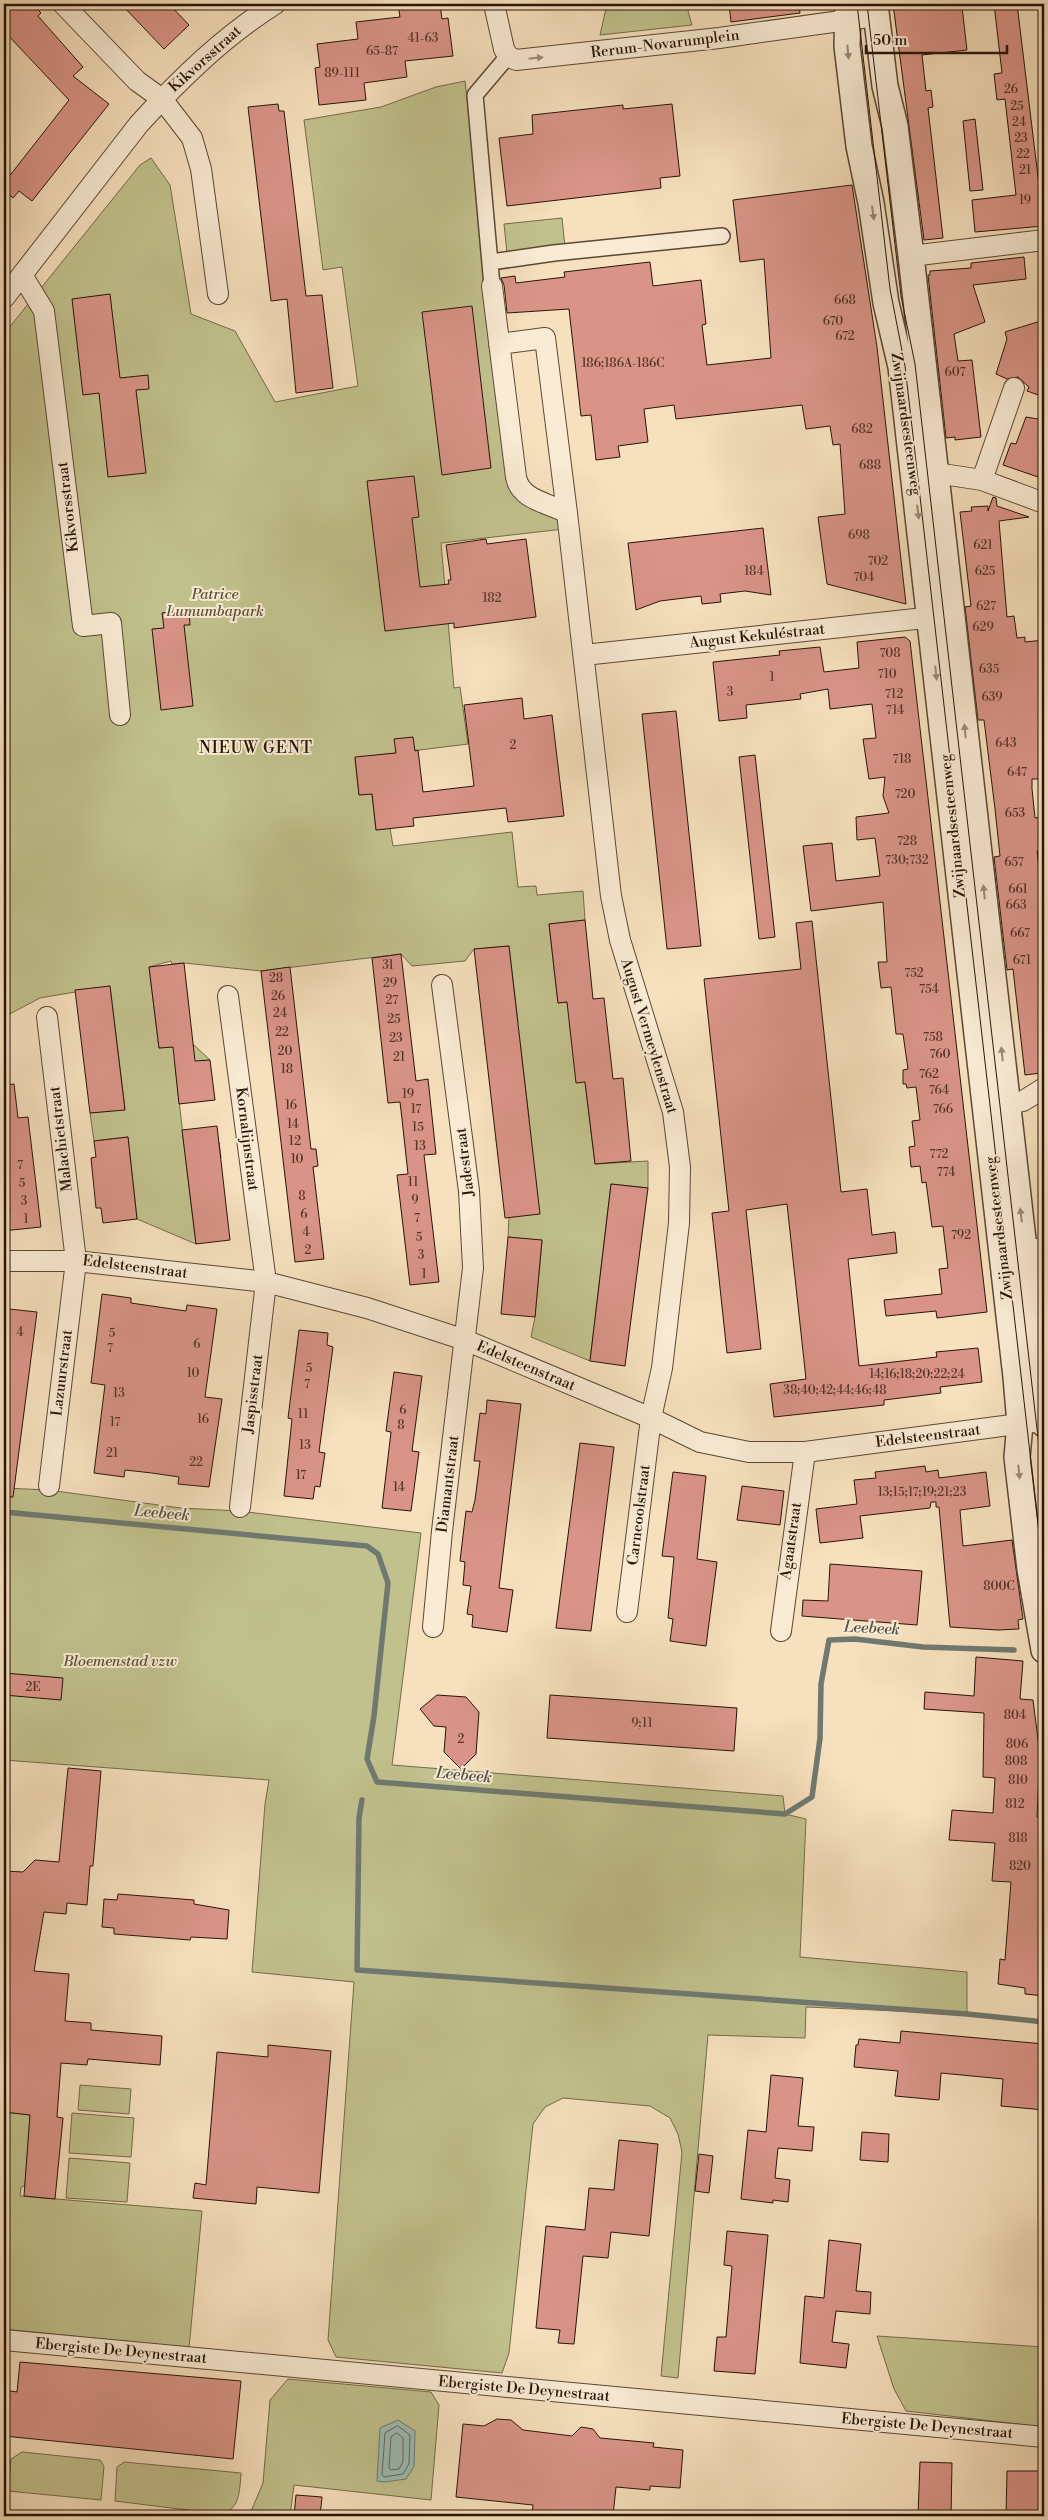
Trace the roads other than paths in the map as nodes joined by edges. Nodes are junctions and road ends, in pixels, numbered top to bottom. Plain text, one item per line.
1 (63, 4) edge
2 (275, 4) edge
3 (494, 4) edge
4 (876, 10) edge
5 (848, 12) edge
6 (508, 56) junction
7 (162, 99) junction
8 (722, 236) dead end
9 (1044, 240) edge
10 (911, 256) junction
11 (491, 262) junction
12 (22, 275) junction
13 (492, 286) joint
14 (218, 294) dead end
15 (4, 298) edge
16 (499, 344) junction
17 (1014, 388) dead end
18 (936, 473) junction
19 (982, 480) junction
20 (1044, 503) edge
21 (567, 513) junction
22 (941, 616) junction
23 (584, 654) junction
24 (120, 715) dead end
25 (442, 985) dead end
26 (228, 996) dead end
27 (47, 1017) dead end
28 (1044, 1088) edge
29 (1008, 1104) junction
30 (1035, 1249) edge
31 (4, 1261) edge
32 (76, 1261) junction
33 (266, 1282) junction
34 (465, 1340) junction
35 (651, 1418) junction
36 (1038, 1422) edge
37 (805, 1452) junction
38 (49, 1486) dead end
39 (240, 1507) dead end
40 (627, 1612) dead end
41 (433, 1627) dead end
42 (780, 1631) dead end
43 (1044, 1650) edge
44 (4, 2340) edge
45 (1044, 2437) edge

1 - 7 street, Kikvorsstraat
2 - 7 street, Kikvorsstraat
3 - 6 street
4 - 5 street, Rerum-Novarumplein
4 - 10 street, Zwijnaardsesteenweg
6 -> 5 street, Rerum-Novarumplein
5 -> 22 street, Zwijnaardsesteenweg
6 - 11 street
7 - 12 street, Kikvorsstraat
7 - 14 street, Kikvorsstraat
8 - 11 street
9 - 10 street
10 - 18 street, Zwijnaardsesteenweg
11 - 13 street
12 - 15 street, Kikvorsstraat
12 - 24 street, Kikvorsstraat
13 - 16 street
16 - 21 street
16 - 21 street
17 - 19 street
18 - 19 street
18 - 22 street, Zwijnaardsesteenweg
19 - 20 street
21 - 23 street
22 - 23 street, August Kekuléstraat
29 -> 22 street, Zwijnaardsesteenweg
22 -> 36 street, Zwijnaardsesteenweg
23 - 35 street, August Vermeylenstraat
25 - 34 street, Jadestraat
26 - 33 street, Kornalijnstraat
27 - 32 street, Malachietstraat
28 - 29 street
30 -> 29 street, Zwijnaardsesteenweg
30 - 36 street, Zwijnaardsesteenweg
31 - 32 street, Edelsteenstraat
32 - 33 street, Edelsteenstraat
32 - 38 street, Lazuurstraat
33 - 34 street, Edelsteenstraat
33 - 39 street, Jaspisstraat
34 - 35 street, Edelsteenstraat
34 - 41 street, Diamantstraat
35 - 37 street, Edelsteenstraat
35 - 40 street, Carneoolstraat
36 - 37 street, Edelsteenstraat
36 -> 43 street, Zwijnaardsesteenweg
37 - 42 street, Agaatstraat
44 - 45 street, Ebergiste De Deynestraat

